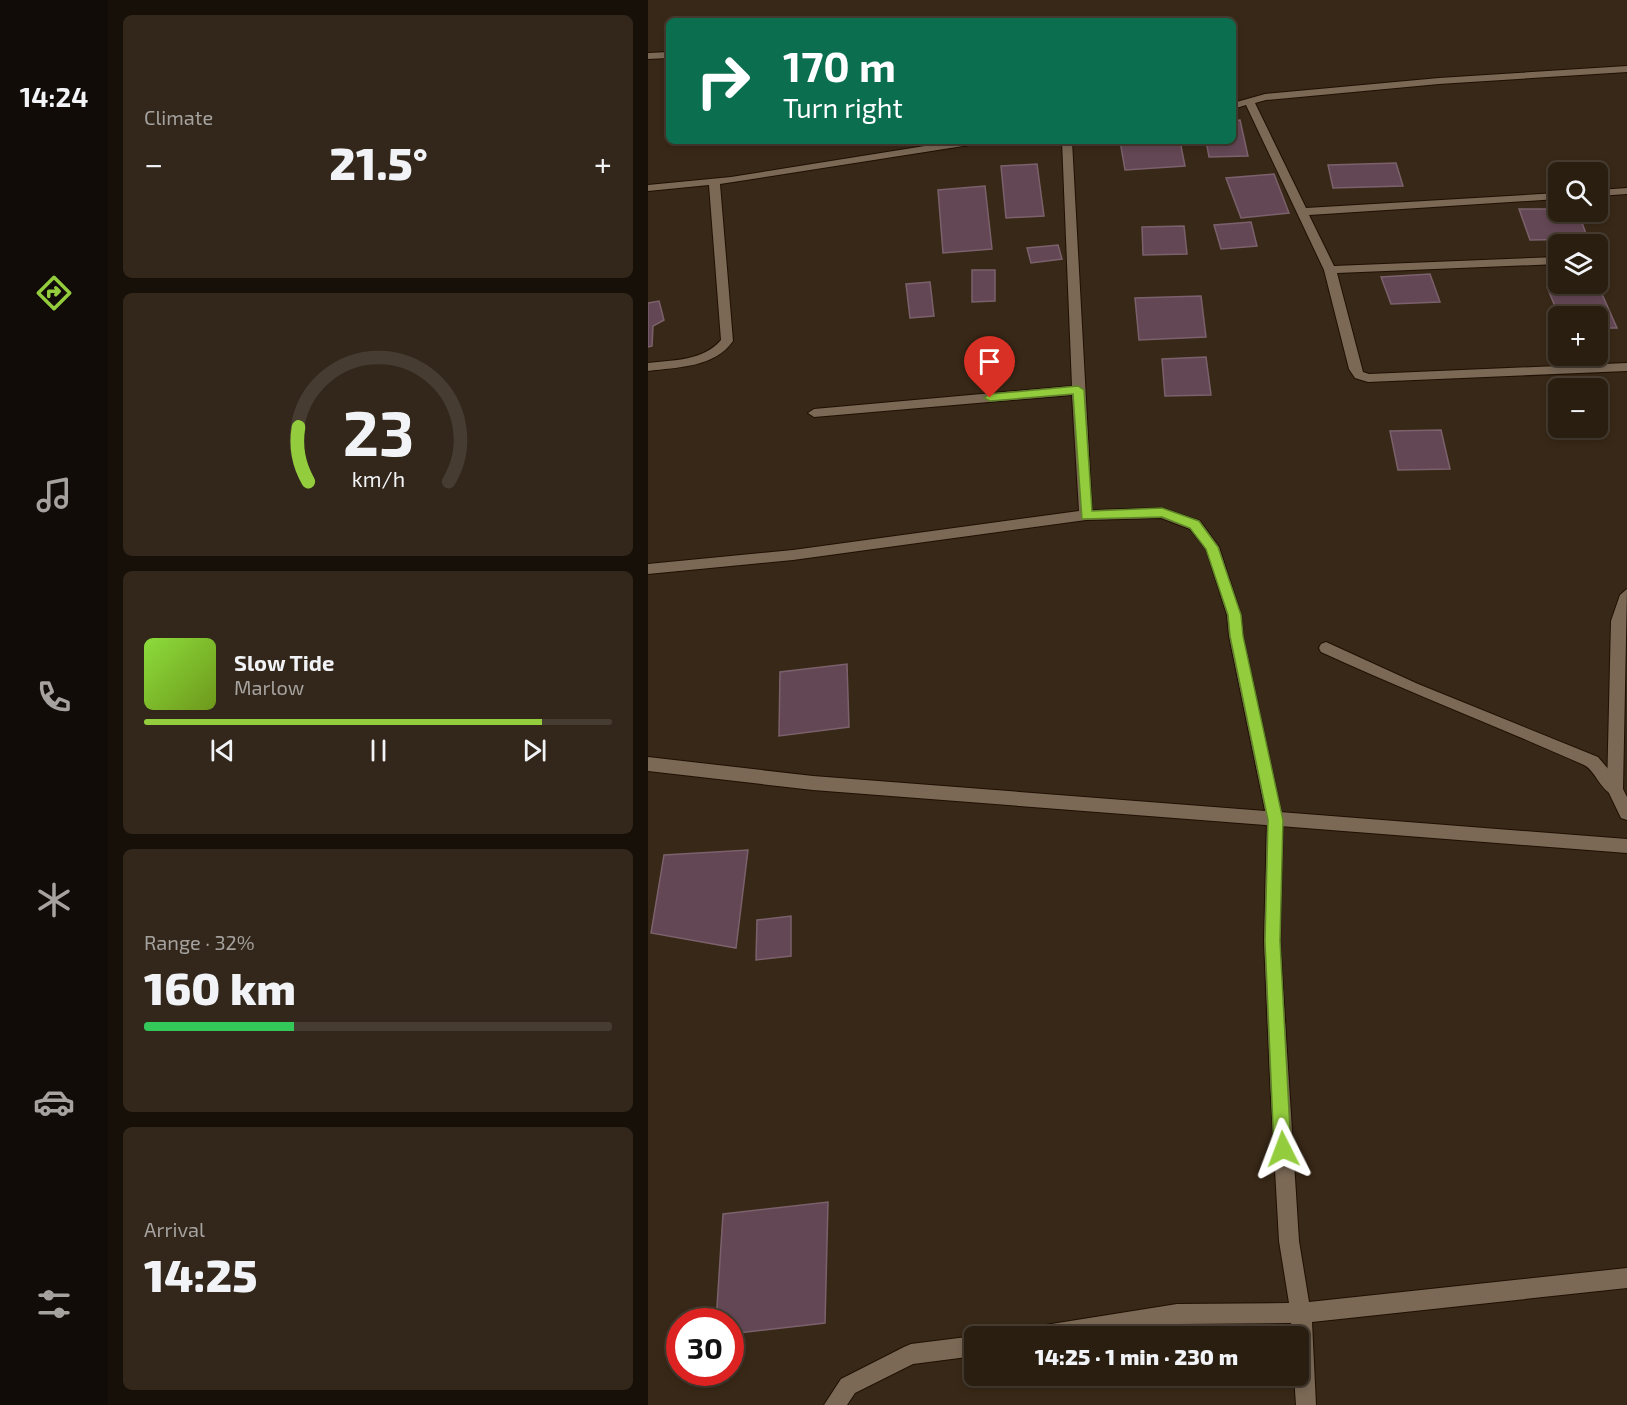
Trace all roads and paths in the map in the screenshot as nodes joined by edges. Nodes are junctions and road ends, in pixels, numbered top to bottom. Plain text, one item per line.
1 (666, 55) edge
2 (648, 56) edge
3 (1627, 69) edge
4 (1249, 100) junction
5 (1236, 105) edge
6 (957, 144) edge
7 (1067, 144) edge
8 (714, 182) junction
9 (648, 188) edge
10 (1627, 191) edge
11 (1608, 192) edge
12 (1548, 196) edge
13 (1302, 212) junction
14 (1548, 260) edge
15 (1330, 270) junction
16 (648, 367) edge
17 (1627, 367) edge
18 (1078, 390) junction
19 (814, 413) dead end
20 (1086, 515) junction
21 (648, 569) edge
22 (1627, 595) edge
23 (1326, 648) dead end
24 (648, 764) edge
25 (1615, 789) junction
26 (1627, 813) edge
27 (1275, 820) junction
28 (1627, 846) edge
29 (1627, 1278) edge
30 (1301, 1313) junction
31 (1102, 1326) edge
32 (964, 1347) edge
33 (834, 1405) edge
34 (1305, 1405) edge

1 - 2 street
3 - 4 street
4 - 5 street
4 - 13 street
6 - 8 street
7 - 18 street
8 - 9 street
8 - 16 street
10 - 11 street
12 - 13 street
13 - 15 street
14 - 15 street
15 - 17 street
18 - 19 street
18 - 20 street
20 - 21 street
20 - 27 street
22 - 25 street
23 - 25 street
24 - 27 street
25 - 26 street
27 - 28 street
27 - 30 street
29 - 30 street
30 - 31 street
30 - 34 street
32 - 33 street

